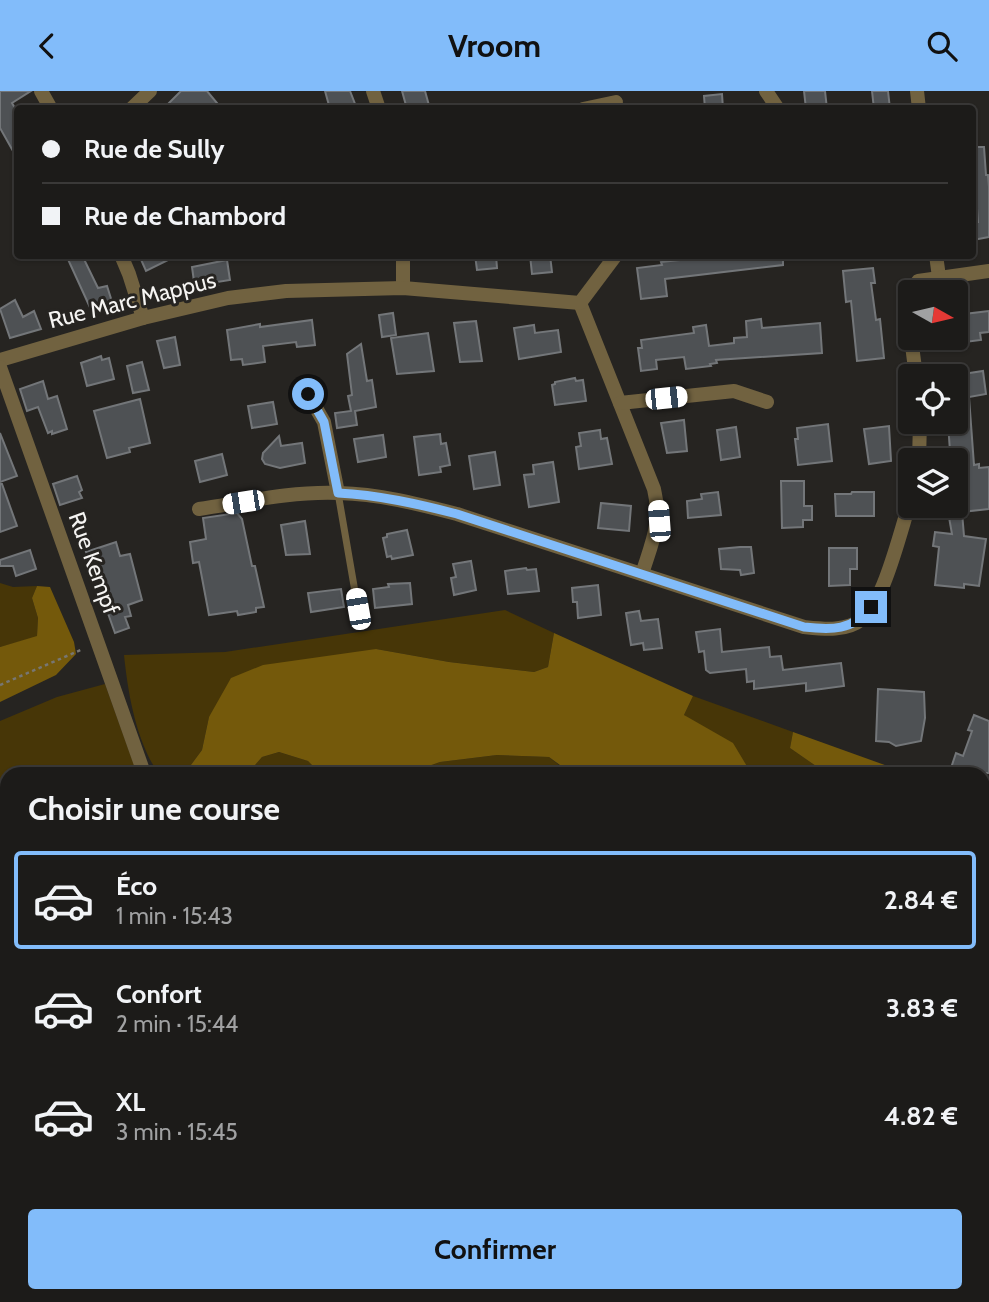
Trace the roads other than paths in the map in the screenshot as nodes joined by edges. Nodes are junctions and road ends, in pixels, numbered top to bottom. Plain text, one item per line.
1 (150, 91) edge
2 (135, 105) edge
3 (123, 259) edge
4 (403, 259) edge
5 (613, 259) edge
6 (937, 259) edge
7 (989, 271) edge
8 (939, 277) junction
9 (923, 280) edge
10 (403, 288) junction
11 (580, 303) junction
12 (143, 318) junction
13 (0, 360) edge
14 (0, 367) edge
15 (308, 394) dead end
16 (767, 402) dead end
17 (620, 403) junction
18 (338, 493) junction
19 (199, 509) dead end
20 (905, 518) edge
21 (642, 574) junction
22 (358, 609) dead end
23 (142, 767) edge

1 - 2 street
3 - 12 street
4 - 10 street
5 - 11 street
6 - 8 street
7 - 8 street
8 - 9 street
10 - 11 street, Rue Marc Mappus
10 - 12 street, Rue Marc Mappus
11 - 17 street
12 - 13 street, Rue Marc Mappus
14 - 23 street, Rue Kempf
15 - 18 street
16 - 17 street
17 - 21 street
18 - 19 street
18 - 21 street
18 - 22 lane
20 - 21 street

